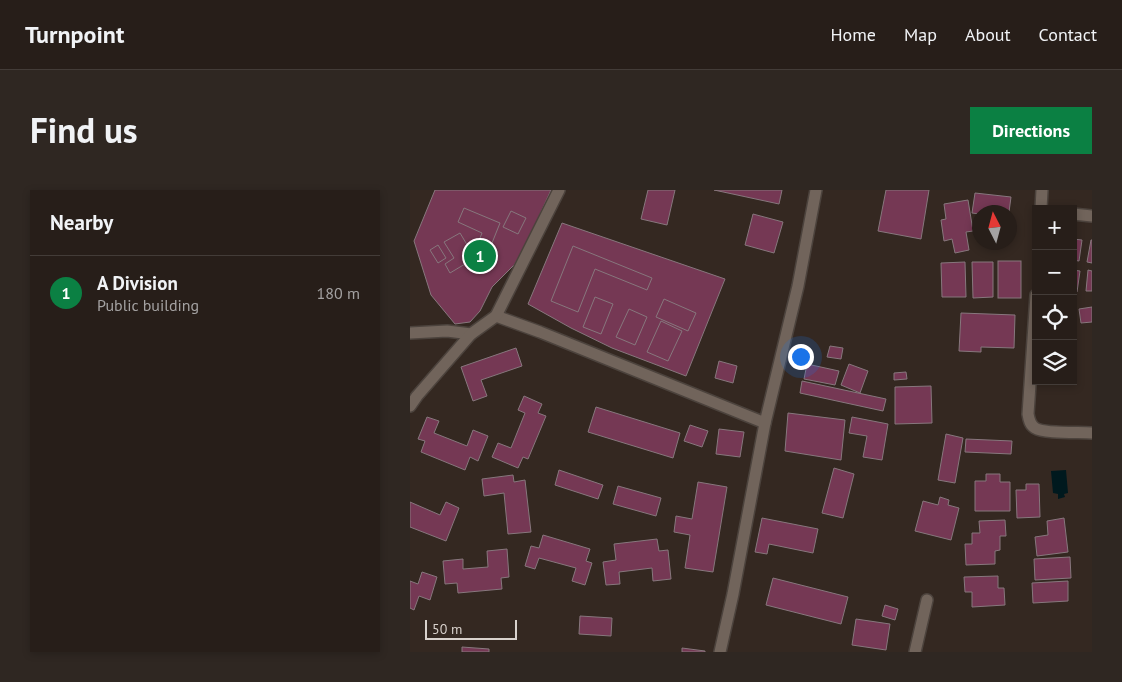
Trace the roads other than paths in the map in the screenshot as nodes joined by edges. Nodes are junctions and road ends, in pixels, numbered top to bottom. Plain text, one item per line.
1 (559, 190) edge
2 (816, 190) edge
3 (1042, 190) edge
4 (1041, 205) edge
5 (1077, 214) edge
6 (1092, 216) edge
7 (496, 316) junction
8 (410, 333) edge
9 (471, 334) junction
10 (1033, 340) edge
11 (410, 406) edge
12 (765, 423) junction
13 (1092, 433) edge
14 (927, 600) dead end
15 (720, 652) edge
16 (915, 652) edge

1 - 7 street
2 - 12 street
3 - 4 street
5 - 6 street
7 - 9 street
7 - 12 street
8 - 9 street
9 - 11 street
10 - 13 street
12 - 15 street
14 - 16 street

